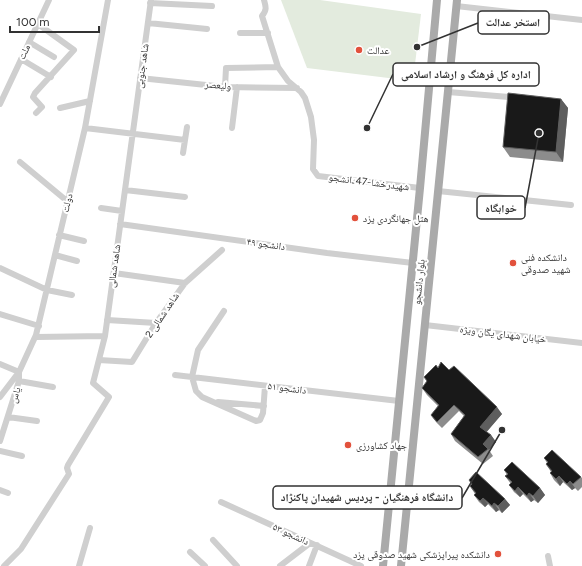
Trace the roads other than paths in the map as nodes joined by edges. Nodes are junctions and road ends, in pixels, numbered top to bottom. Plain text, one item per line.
1 (47, 0) edge
2 (108, 0) edge
3 (264, 0) edge
4 (437, 0) edge
5 (151, 1) edge
6 (457, 3) edge
7 (212, 6) dead end
8 (582, 20) edge
9 (148, 23) junction
10 (38, 24) junction
11 (207, 29) dead end
12 (240, 33) dead end
13 (268, 33) junction
14 (29, 42) junction
15 (54, 57) dead end
16 (21, 59) junction
17 (278, 67) junction
18 (51, 77) junction
19 (140, 78) junction
20 (225, 87) junction
21 (237, 87) junction
22 (297, 88) junction
23 (448, 92) junction
24 (509, 97) edge
25 (90, 101) junction
26 (0, 104) edge
27 (60, 108) dead end
28 (36, 113) dead end
29 (187, 127) dead end
30 (85, 128) junction
31 (232, 128) dead end
32 (133, 133) junction
33 (185, 140) junction
34 (184, 153) dead end
35 (20, 162) dead end
36 (420, 188) junction
37 (125, 190) junction
38 (438, 191) junction
39 (185, 197) dead end
40 (67, 201) junction
41 (570, 205) dead end
42 (101, 208) dead end
43 (122, 211) junction
44 (120, 224) junction
45 (59, 235) junction
46 (84, 241) dead end
47 (222, 250) dead end
48 (55, 255) junction
49 (77, 262) dead end
50 (413, 263) junction
51 (0, 268) edge
52 (114, 273) junction
53 (185, 283) junction
54 (47, 290) junction
55 (72, 295) dead end
56 (224, 311) dead end
57 (0, 314) edge
58 (107, 320) junction
59 (156, 323) junction
60 (425, 325) junction
61 (39, 326) junction
62 (105, 336) junction
63 (36, 337) junction
64 (582, 343) edge
65 (99, 360) junction
66 (0, 364) edge
67 (19, 372) junction
68 (176, 375) dead end
69 (192, 377) junction
70 (19, 381) junction
71 (265, 386) junction
72 (53, 387) dead end
73 (0, 397) edge
74 (212, 401) junction
75 (399, 401) junction
76 (264, 406) junction
77 (8, 417) junction
78 (37, 422) dead end
79 (0, 440) edge
80 (0, 451) edge
81 (22, 456) dead end
82 (0, 490) edge
83 (8, 493) dead end
84 (221, 502) dead end
85 (90, 528) dead end
86 (213, 540) dead end
87 (310, 543) junction
88 (317, 545) junction
89 (190, 552) dead end
90 (548, 556) dead end
91 (4, 566) edge
92 (79, 566) edge
93 (205, 566) edge
94 (237, 566) edge
95 (280, 566) edge
96 (309, 566) edge
97 (361, 566) edge
98 (383, 566) edge
99 (401, 566) edge
100 (550, 566) edge

1 - 10 street, ملت
2 - 25 street, دولت
3 - 13 street
4 - 36 main road, بلوار دانشجو
5 - 7 street
5 - 9 street, شاهد جنوبی
6 - 8 street
6 - 23 main road, بلوار دانشجو
9 - 11 street
9 - 19 street, شاهد جنوبی
10 - 14 street, ملت
10 - 18 street
12 - 13 street
13 - 17 street
14 - 15 street
14 - 16 street, ملت
16 - 18 street
16 - 26 street, ملت
17 - 20 street
17 - 22 street
18 - 28 street
19 - 20 street, ولیعصر
19 - 32 street, شاهد جنوبی
20 - 21 street, ولیعصر
21 - 22 street, ولیعصر
21 - 31 street
22 - 36 street, شهیدرخشا-47دانشجو
23 - 24 street
23 - 38 main road, بلوار دانشجو
25 - 27 street
25 - 30 street, دولت
29 - 33 street
30 - 32 street
30 - 40 street, دولت
32 - 33 street
32 - 37 street, شاهد شمالی
33 - 34 street
35 - 40 street
36 - 50 main road, بلوار دانشجو
37 - 39 street
37 - 43 street, شاهد شمالی
38 - 41 street
38 - 60 main road, بلوار دانشجو
40 - 45 street, دولت
42 - 43 street
43 - 44 street, شاهد شمالی
44 - 50 street, دانشجو ۴۹
44 - 52 street, شاهد شمالی
45 - 46 street
45 - 48 street, دولت
47 - 53 street, شاهد شمالی 2
48 - 49 street
48 - 54 street, دولت
50 - 75 main road, بلوار دانشجو
51 - 54 street
52 - 53 street
52 - 58 street, شاهد شمالی
53 - 59 street, شاهد شمالی 2
54 - 55 street
54 - 61 street, دولت
56 - 69 street
57 - 61 street
58 - 59 street
58 - 62 street, شاهد شمالی
59 - 65 street, شاهد شمالی 2
60 - 64 street, خیابان شهدای یگان ویژه
60 - 99 main road, بلوار دانشجو
61 - 63 street, دولت
62 - 63 street
62 - 65 street, شاهد شمالی
63 - 67 street, دولت
65 - 91 street, شاهد شمالی
66 - 67 street
67 - 70 street, یاس
67 - 73 street, دولت
68 - 69 street, دانشجو ۵۱
69 - 71 street, دانشجو ۵۱
69 - 74 street
70 - 72 street
70 - 77 street, یاس
71 - 75 street, دانشجو ۵۱
71 - 76 street
74 - 76 street
74 - 76 street
75 - 98 main road, بلوار دانشجو
77 - 78 street
77 - 79 street, یاس
80 - 81 street
82 - 83 street
84 - 87 street, دانشجو ۵۳
85 - 92 street
86 - 94 street
87 - 88 street, دانشجو ۵۳
87 - 95 street
88 - 96 street
88 - 97 street, دانشجو ۵۳
89 - 93 street
90 - 100 street

